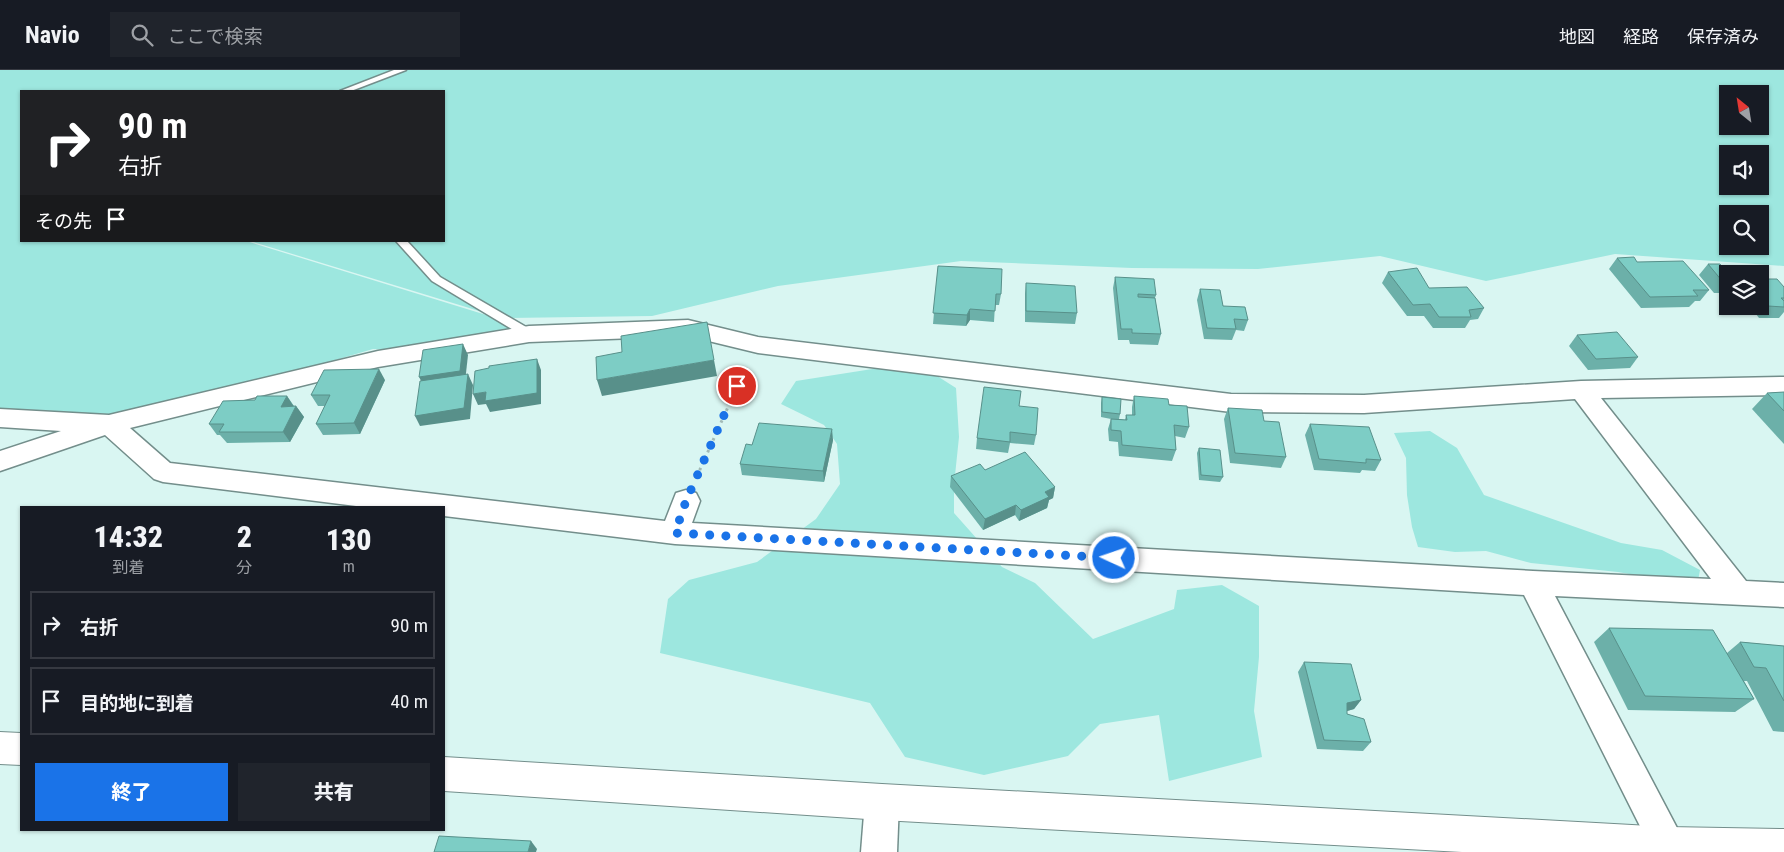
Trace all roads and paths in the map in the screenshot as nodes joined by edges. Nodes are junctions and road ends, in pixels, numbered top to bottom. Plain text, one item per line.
1 (402, 70) edge
2 (347, 90) edge
3 (402, 242) edge
4 (529, 334) junction
5 (745, 369) dead end
6 (1784, 386) edge
7 (1581, 390) junction
8 (0, 418) edge
9 (109, 424) junction
10 (0, 461) edge
11 (686, 501) joint
12 (675, 533) junction
13 (1533, 583) junction
14 (1738, 592) junction
15 (1784, 595) edge
16 (0, 748) edge
17 (20, 749) edge
18 (445, 774) edge
19 (882, 802) junction
20 (1668, 845) junction
21 (1784, 847) edge
22 (879, 852) edge

1 - 2 lane
3 - 4 lane
4 - 7 street
4 - 9 street
5 - 11 path
6 - 7 street
7 - 14 street
8 - 9 street
9 - 10 street
9 - 12 street
11 - 12 street
12 - 13 street
13 - 14 street
13 - 20 street
14 - 15 street
16 - 17 street
18 - 19 street
19 - 20 street
19 - 22 street
20 - 21 street

